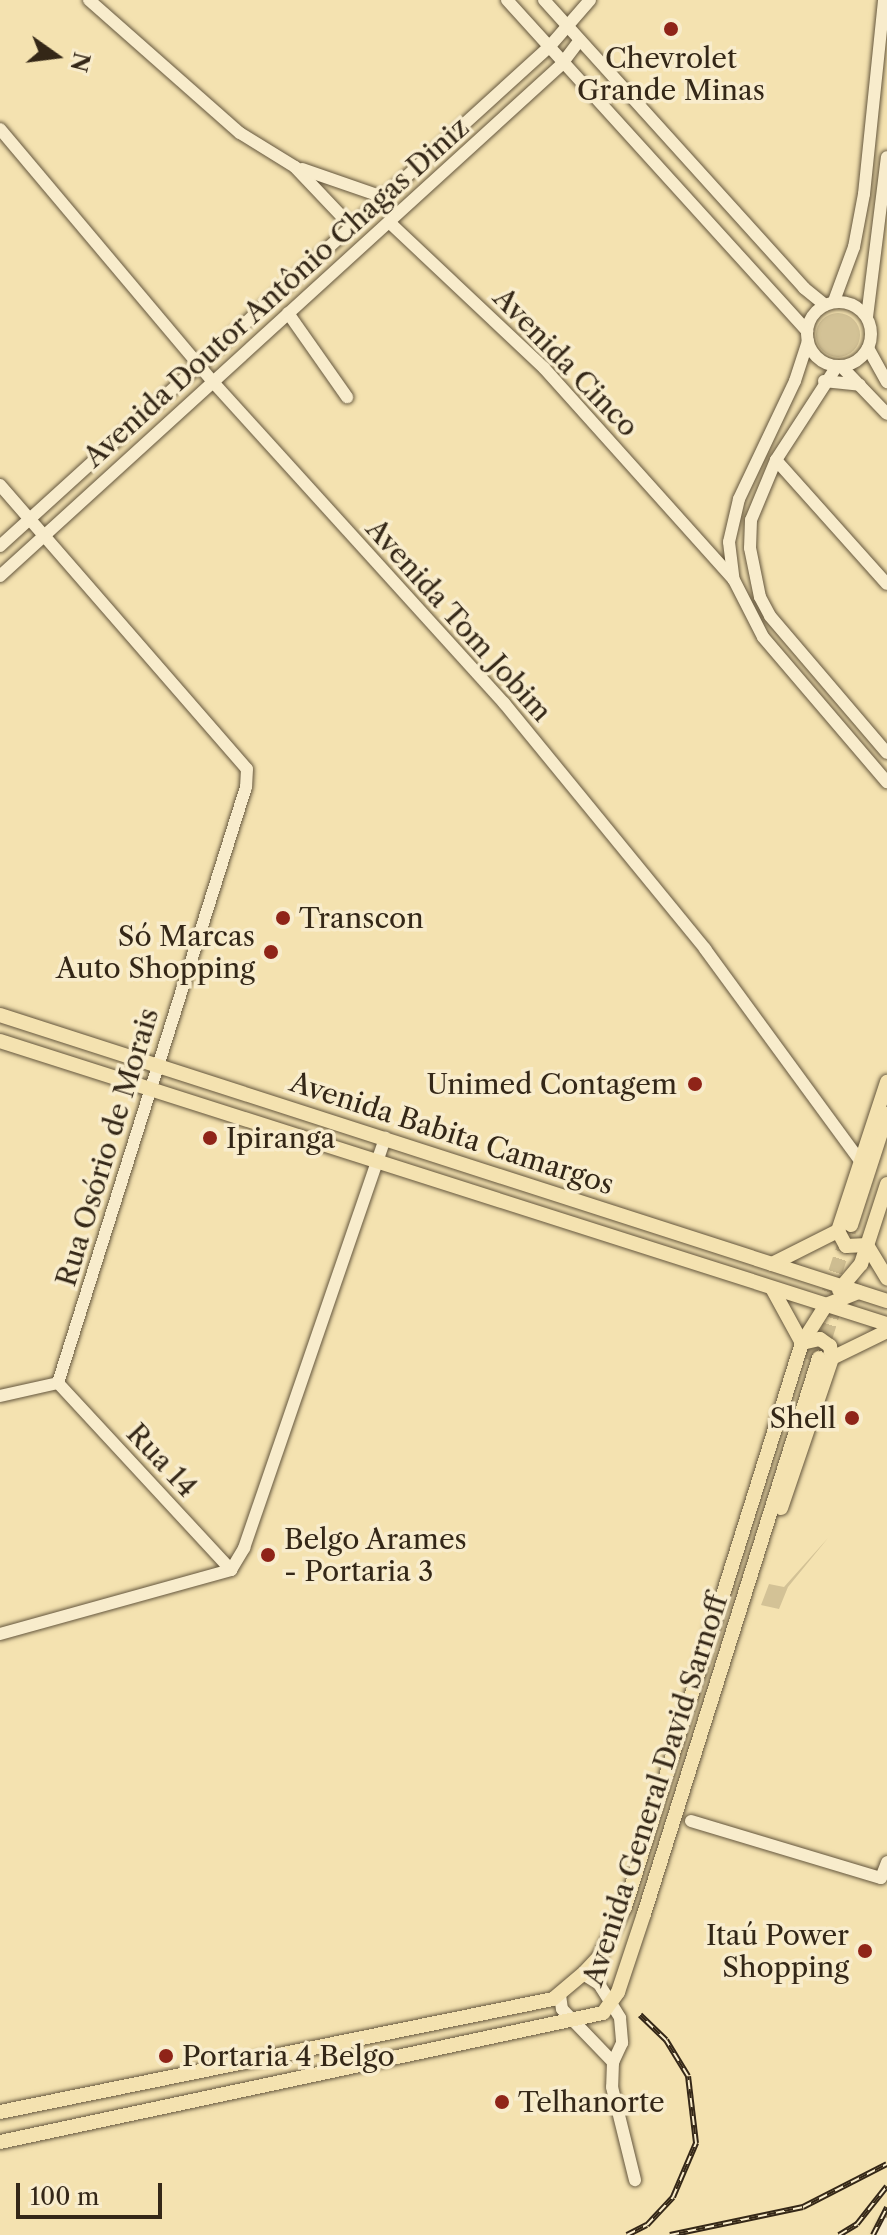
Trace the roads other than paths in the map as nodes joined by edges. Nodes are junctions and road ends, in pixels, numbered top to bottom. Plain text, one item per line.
1 (89, 0) edge
2 (507, 0) edge
3 (544, 0) edge
4 (590, 0) edge
5 (884, 0) edge
6 (565, 24) junction
7 (580, 40) junction
8 (550, 46) junction
9 (563, 63) junction
10 (0, 129) edge
11 (887, 157) edge
12 (295, 167) junction
13 (383, 197) junction
14 (389, 222) junction
15 (351, 226) junction
16 (829, 303) junction
17 (288, 313) junction
18 (867, 317) junction
19 (808, 336) junction
20 (868, 348) junction
21 (199, 364) junction
22 (839, 366) junction
23 (212, 381) junction
24 (824, 381) junction
25 (887, 382) edge
26 (861, 386) junction
27 (347, 397) dead end
28 (887, 414) edge
29 (776, 460) junction
30 (0, 485) edge
31 (30, 519) junction
32 (45, 536) junction
33 (729, 542) junction
34 (703, 543) junction
35 (0, 546) edge
36 (0, 576) edge
37 (734, 580) junction
38 (887, 584) edge
39 (887, 753) edge
40 (887, 782) edge
41 (0, 1015) edge
42 (0, 1041) edge
43 (158, 1066) junction
44 (887, 1082) edge
45 (151, 1090) junction
46 (887, 1114) edge
47 (385, 1138) junction
48 (887, 1145) edge
49 (860, 1161) junction
50 (376, 1163) junction
51 (887, 1184) edge
52 (850, 1228) junction
53 (867, 1245) junction
54 (771, 1264) junction
55 (887, 1278) edge
56 (852, 1289) junction
57 (773, 1290) junction
58 (811, 1300) junction
59 (887, 1301) edge
60 (826, 1305) junction
61 (887, 1324) edge
62 (887, 1331) edge
63 (802, 1343) junction
64 (819, 1358) junction
65 (58, 1383) junction
66 (0, 1396) edge
67 (735, 1560) junction
68 (231, 1570) junction
69 (0, 1634) edge
70 (691, 1821) dead end
71 (887, 1862) edge
72 (583, 1974) junction
73 (560, 1995) junction
74 (611, 2005) junction
75 (577, 2022) junction
76 (406, 2028) junction
77 (413, 2055) junction
78 (613, 2062) junction
79 (169, 2077) junction
80 (143, 2082) junction
81 (175, 2104) junction
82 (152, 2109) junction
83 (0, 2112) edge
84 (0, 2142) edge
85 (635, 2180) dead end
86 (887, 2223) edge
87 (881, 2235) edge

1 - 12 street
2 - 8 street
3 - 6 street
4 - 6 street, Avenida Doutor Antônio Chagas Diniz
5 - 16 street
6 - 7 street
6 - 8 street, Avenida Doutor Antônio Chagas Diniz
7 - 9 street, Avenida Doutor Antônio Chagas Diniz
7 - 16 street
8 - 9 street
8 - 13 street, Avenida Doutor Antônio Chagas Diniz
9 - 14 street, Avenida Doutor Antônio Chagas Diniz
9 - 19 street
10 - 21 street, Avenida Tom Jobim
11 - 18 street
12 - 13 street
12 - 15 street
13 - 15 street, Avenida Doutor Antônio Chagas Diniz
14 - 17 street, Avenida Doutor Antônio Chagas Diniz
14 - 34 street, Avenida Cinco
15 - 21 street, Avenida Doutor Antônio Chagas Diniz
16 - 18 street
16 - 19 street
17 - 23 street, Avenida Doutor Antônio Chagas Diniz
17 - 27 street
18 - 20 street
19 - 22 street
19 - 33 street
20 - 22 street
20 - 25 street
21 - 23 street, Avenida Tom Jobim
21 - 31 street, Avenida Doutor Antônio Chagas Diniz
22 - 24 street
22 - 26 street
23 - 32 street, Avenida Doutor Antônio Chagas Diniz
23 - 49 street, Avenida Tom Jobim
24 - 26 street
24 - 29 street
26 - 28 street
29 - 38 street
29 - 39 street
30 - 31 street, Rua Osório de Morais
31 - 32 street, Rua Osório de Morais
31 - 35 street, Avenida Doutor Antônio Chagas Diniz
32 - 36 street, Avenida Doutor Antônio Chagas Diniz
32 - 43 street, Rua Osório de Morais
33 - 34 street
33 - 37 street
34 - 37 street, Avenida Cinco
37 - 40 street
41 - 43 main road, Avenida Babita Camargos
42 - 45 main road, Avenida Babita Camargos
43 - 45 street, Rua Osório de Morais
43 - 47 main road, Avenida Babita Camargos
44 - 49 main road
45 - 50 main road, Avenida Babita Camargos
45 - 65 street, Rua Osório de Morais
46 - 52 main road
47 - 50 street
47 - 54 main road, Avenida Babita Camargos
48 - 52 main road
49 - 52 main road
50 - 57 main road, Avenida Babita Camargos
50 - 68 street
51 - 53 main road
52 - 53 main road
52 - 54 main road
53 - 55 main road
53 - 56 main road
54 - 56 main road, Avenida Babita Camargos
56 - 58 main road
56 - 59 main road, Avenida Babita Camargos
56 - 60 main road
57 - 58 main road, Avenida Babita Camargos
57 - 63 main road
58 - 60 main road, Avenida Babita Camargos
60 - 61 main road, Avenida Babita Camargos
60 - 63 main road, Avenida General David Sarnoff
62 - 64 main road
63 - 64 main road
63 - 67 main road, Avenida General David Sarnoff
64 - 67 main road, Avenida General David Sarnoff
64 - 74 main road, Avenida General David Sarnoff
65 - 66 street
65 - 68 street, Rua 14
67 - 72 main road, Avenida General David Sarnoff
68 - 69 street
70 - 71 street
72 - 73 main road, Avenida General David Sarnoff
72 - 74 street
73 - 75 street
73 - 76 main road, Avenida General David Sarnoff
74 - 75 main road, Avenida General David Sarnoff
74 - 78 street
75 - 77 main road, Avenida General David Sarnoff
75 - 78 street
76 - 77 main road
76 - 79 main road, Avenida General David Sarnoff
77 - 81 main road, Avenida General David Sarnoff
78 - 85 street
79 - 80 main road, Avenida General David Sarnoff
79 - 81 main road
80 - 82 main road
80 - 83 main road, Avenida General David Sarnoff
81 - 82 main road, Avenida General David Sarnoff
82 - 84 main road, Avenida General David Sarnoff
86 - 87 street

